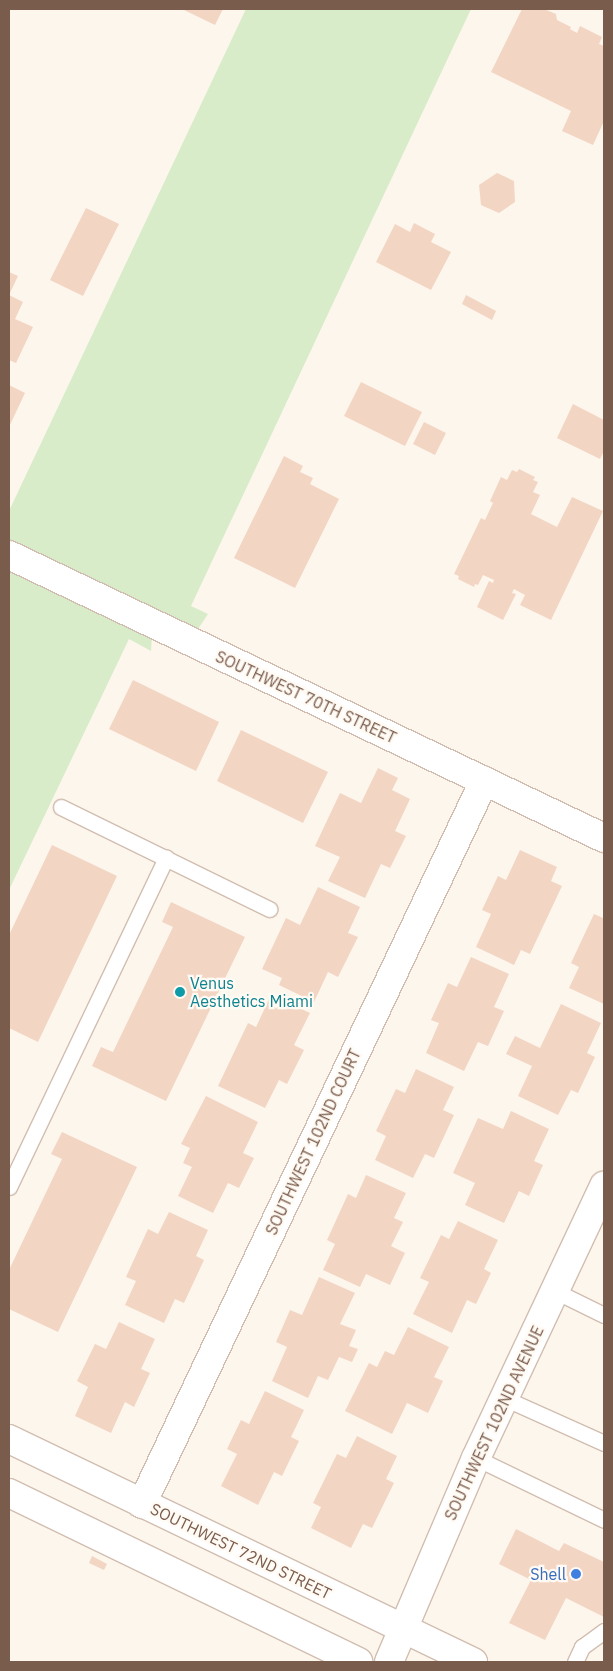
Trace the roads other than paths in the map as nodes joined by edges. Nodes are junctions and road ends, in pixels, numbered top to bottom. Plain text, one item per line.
1 (9, 555) edge
2 (484, 781) junction
3 (61, 807) dead end
4 (604, 838) edge
5 (166, 858) junction
6 (269, 909) dead end
7 (604, 1186) edge
8 (9, 1187) edge
9 (555, 1291) junction
10 (604, 1314) edge
11 (504, 1398) junction
12 (9, 1439) edge
13 (604, 1444) edge
14 (476, 1458) junction
15 (9, 1492) edge
16 (142, 1504) junction
17 (604, 1520) edge
18 (403, 1628) junction
19 (604, 1630) edge
20 (358, 1662) edge
21 (389, 1662) edge
22 (473, 1662) edge
23 (575, 1662) edge

1 - 2 street, SOUTHWEST 70TH STREET
2 - 4 street, SOUTHWEST 70TH STREET
2 - 16 street, SOUTHWEST 102ND COURT
3 - 5 lane
5 - 6 lane
5 - 8 lane
7 - 9 street, SOUTHWEST 102ND AVENUE
9 - 10 lane
9 - 11 street, SOUTHWEST 102ND AVENUE
11 - 13 lane
11 - 14 street, SOUTHWEST 102ND AVENUE
12 - 16 street, SOUTHWEST 72ND STREET
14 - 17 lane
14 - 18 street, SOUTHWEST 102ND AVENUE
15 - 20 street
16 - 18 street, SOUTHWEST 72ND STREET
18 - 21 street, SOUTHWEST 102ND AVENUE
18 - 22 street, SOUTHWEST 72ND STREET
19 - 23 lane

